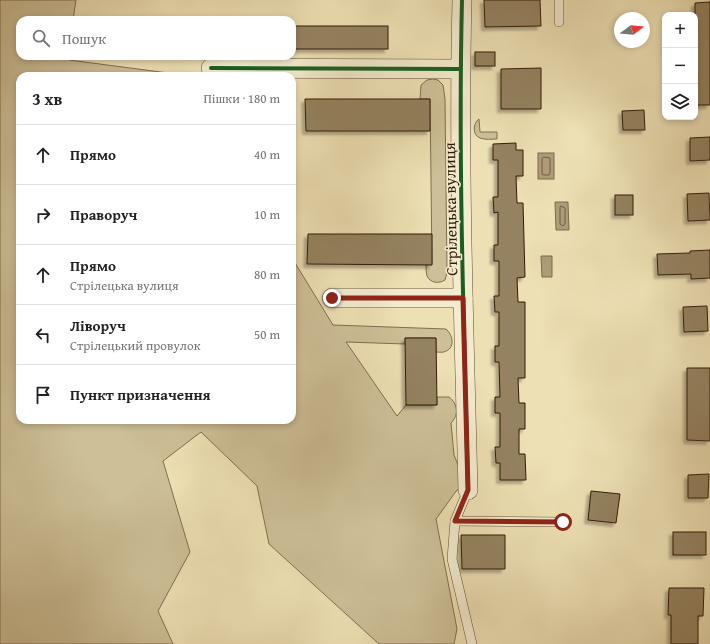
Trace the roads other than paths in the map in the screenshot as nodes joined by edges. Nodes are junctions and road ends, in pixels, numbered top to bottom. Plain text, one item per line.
1 (462, 0) edge
2 (559, 0) edge
3 (560, 22) dead end
4 (211, 68) dead end
5 (460, 69) junction
6 (332, 298) dead end
7 (463, 298) junction
8 (468, 490) joint
9 (455, 521) junction
10 (563, 522) dead end
11 (472, 644) edge

1 - 5 street, Стрілецька вулиця
2 - 3 lane
4 - 5 street
5 - 7 street, Стрілецька вулиця
6 - 7 street
7 - 8 street, Стрілецька вулиця
8 - 9 lane
9 - 10 lane
9 - 11 lane

